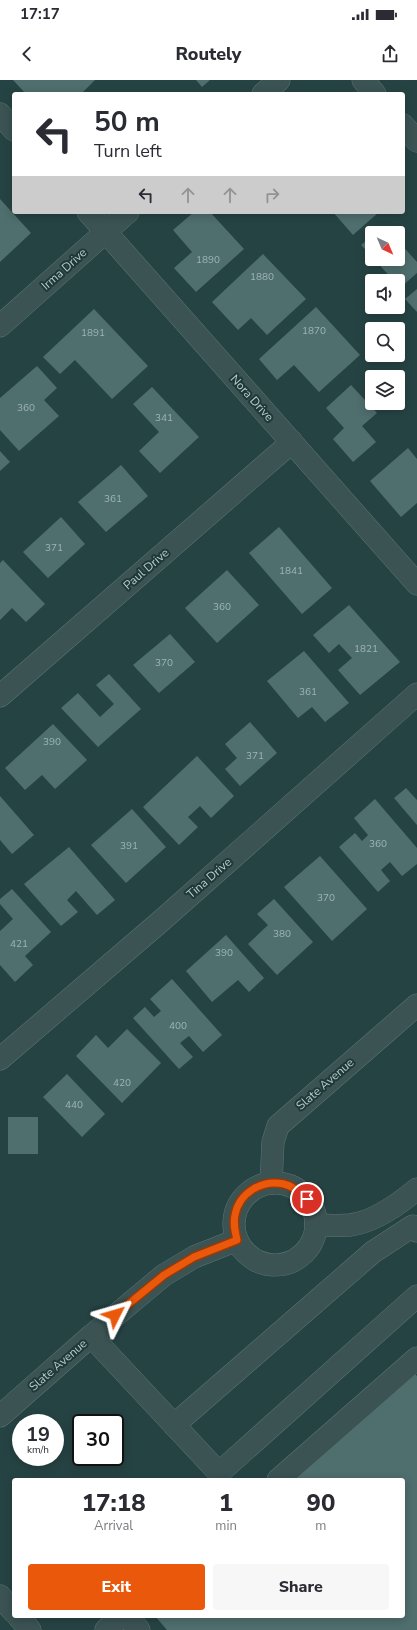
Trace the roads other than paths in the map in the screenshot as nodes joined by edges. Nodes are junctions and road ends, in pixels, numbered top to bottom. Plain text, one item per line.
1 (279, 80) edge
2 (362, 80) edge
3 (266, 92) edge
4 (373, 92) edge
5 (0, 114) edge
6 (405, 127) edge
7 (12, 128) edge
8 (417, 141) edge
9 (90, 214) edge
10 (126, 214) edge
11 (105, 232) junction
12 (0, 326) edge
13 (292, 442) junction
14 (417, 584) edge
15 (417, 694) edge
16 (0, 696) edge
17 (417, 1005) edge
18 (0, 1059) edge
19 (271, 1183) junction
20 (417, 1189) edge
21 (316, 1225) junction
22 (417, 1231) edge
23 (237, 1240) junction
24 (417, 1296) edge
25 (91, 1336) junction
26 (417, 1358) edge
27 (0, 1416) edge
28 (174, 1425) junction
29 (280, 1478) edge
30 (0, 1596) edge
31 (12, 1610) edge
32 (20, 1618) edge
33 (120, 1618) edge
34 (129, 1618) edge
35 (30, 1630) edge
36 (106, 1630) edge
37 (139, 1630) edge

1 - 3 street
2 - 4 street
5 - 7 street
6 - 8 street
9 - 11 street, Nora Drive
10 - 11 street, Irma Drive
11 - 12 street, Irma Drive
11 - 13 street, Nora Drive
13 - 14 street, Nora Drive
13 - 16 street, Paul Drive
15 - 18 street, Tina Drive
17 - 19 street, Slate Avenue
19 - 21 street
19 - 23 street
20 - 21 street
21 - 23 street
22 - 28 street
23 - 25 street, Slate Avenue
24 - 28 street
25 - 27 street, Slate Avenue
25 - 28 street
26 - 29 street
30 - 31 street
32 - 35 street
33 - 36 street
34 - 37 street

